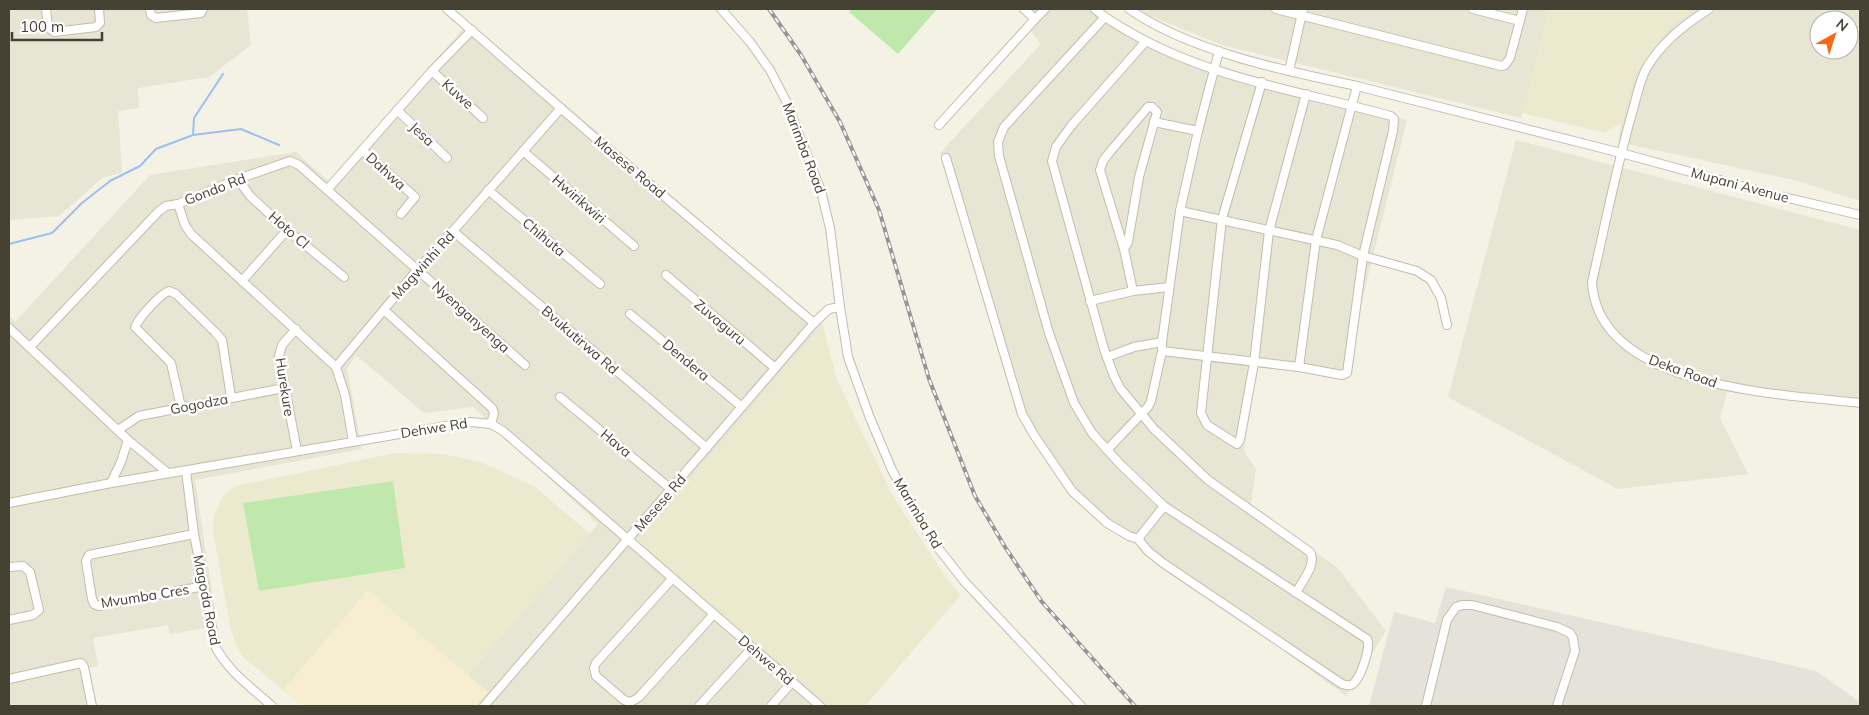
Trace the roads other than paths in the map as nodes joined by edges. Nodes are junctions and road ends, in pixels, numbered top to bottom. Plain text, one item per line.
1 (46, 9) edge
2 (99, 9) edge
3 (150, 9) edge
4 (203, 9) edge
5 (447, 9) edge
6 (721, 9) edge
7 (1024, 9) edge
8 (1044, 9) edge
9 (1095, 9) edge
10 (1129, 9) edge
11 (1276, 9) edge
12 (1473, 9) edge
13 (1523, 9) edge
14 (1709, 9) edge
15 (1301, 12) edge
16 (1104, 18) junction
17 (1035, 19) junction
18 (1520, 21) junction
19 (472, 30) junction
20 (1146, 41) junction
21 (1219, 51) junction
22 (1214, 69) junction
23 (432, 71) junction
24 (1289, 71) junction
25 (1262, 82) junction
26 (1357, 86) junction
27 (1306, 94) junction
28 (1352, 105) junction
29 (561, 108) junction
30 (397, 110) junction
31 (484, 118) dead end
32 (1154, 122) junction
33 (939, 125) dead end
34 (1198, 131) junction
35 (362, 150) junction
36 (523, 151) junction
37 (1621, 153) junction
38 (447, 158) dead end
39 (946, 158) dead end
40 (238, 179) junction
41 (327, 190) junction
42 (488, 190) junction
43 (178, 204) junction
44 (1180, 211) junction
45 (401, 214) dead end
46 (1860, 215) edge
47 (1222, 219) junction
48 (287, 230) junction
49 (1270, 231) junction
50 (453, 232) junction
51 (1316, 240) junction
52 (634, 246) dead end
53 (1124, 248) junction
54 (1363, 256) junction
55 (418, 269) junction
56 (666, 275) dead end
57 (344, 277) dead end
58 (242, 281) junction
59 (600, 284) dead end
60 (1169, 287) junction
61 (1133, 291) junction
62 (1090, 301) junction
63 (840, 306) junction
64 (384, 310) junction
65 (630, 314) dead end
66 (814, 323) junction
67 (1447, 326) dead end
68 (9, 328) edge
69 (296, 329) junction
70 (1162, 342) junction
71 (30, 347) junction
72 (1162, 351) junction
73 (1107, 357) junction
74 (1207, 357) junction
75 (1254, 362) junction
76 (525, 365) dead end
77 (336, 367) junction
78 (1299, 367) junction
79 (775, 368) junction
80 (284, 388) junction
81 (560, 397) dead end
82 (231, 398) junction
83 (1860, 403) edge
84 (181, 407) junction
85 (742, 407) junction
86 (1141, 415) junction
87 (491, 424) junction
88 (118, 430) junction
89 (128, 440) junction
90 (353, 441) junction
91 (707, 448) junction
92 (1107, 450) junction
93 (296, 451) junction
94 (186, 471) junction
95 (168, 473) junction
96 (111, 483) junction
97 (672, 490) junction
98 (9, 503) edge
99 (1164, 506) junction
100 (194, 534) junction
101 (1138, 539) junction
102 (628, 540) junction
103 (9, 567) edge
104 (672, 580) junction
105 (204, 586) junction
106 (1296, 593) junction
107 (713, 614) junction
108 (9, 620) edge
109 (752, 648) junction
110 (9, 679) edge
111 (792, 682) junction
112 (92, 706) edge
113 (272, 706) edge
114 (484, 706) edge
115 (699, 706) edge
116 (771, 706) edge
117 (820, 706) edge
118 (1081, 706) edge
119 (1426, 706) edge
120 (1557, 706) edge

1 - 2 street
3 - 4 street
5 - 19 street, Masese Road
6 - 63 street, Marimba Road
7 - 17 street
8 - 17 street
9 - 16 street
10 - 21 street, Mupani Avenue
11 - 15 street
12 - 18 street
13 - 18 street
14 - 37 street, Deka Road
15 - 18 street
15 - 24 street
16 - 20 street
16 - 92 street
17 - 33 street
19 - 23 street
19 - 29 street, Masese Road
20 - 22 street
20 - 62 street
21 - 22 street
21 - 24 street, Mupani Avenue
22 - 25 street
22 - 34 street
23 - 30 street
23 - 31 street, Kuwe
24 - 26 street, Mupani Avenue
25 - 27 street
25 - 47 street
26 - 28 street
26 - 37 street, Mupani Avenue
27 - 28 street
27 - 49 street
28 - 51 street
28 - 54 street
29 - 36 street, Magwinhi Rd
29 - 66 street, Masese Road
30 - 35 street
30 - 38 street, Jesa
32 - 34 street
32 - 53 street
32 - 53 street
34 - 44 street
35 - 41 street
35 - 45 street, Dahwa
36 - 42 street, Magwinhi Rd
36 - 52 street, Hwirikwiri
37 - 46 street, Mupani Avenue
37 - 83 street, Deka Road
39 - 101 street
40 - 41 street, Gondo Rd
40 - 43 street, Gondo Rd
40 - 48 street, Hoto Cl
41 - 55 street, Gondo Rd
42 - 50 street, Magwinhi Rd
42 - 59 street, Chihuta
43 - 58 street
43 - 71 street, Gondo Rd
44 - 47 street
44 - 60 street
47 - 49 street
47 - 74 street
48 - 57 street, Hoto Cl
48 - 58 street
49 - 51 street
49 - 75 street
50 - 55 street, Magwinhi Rd
50 - 91 street, Bvukutirwa Rd
51 - 54 street
51 - 78 street
53 - 61 street
54 - 67 street
54 - 78 street
55 - 64 street, Magwinhi Rd
55 - 76 street, Nyenganyenga
56 - 79 street, Zuvaguru
58 - 69 street
60 - 61 street
60 - 70 street
61 - 62 street
62 - 73 street
63 - 66 street, Mesese Rd
63 - 118 street, Marimba Rd
64 - 77 street, Magwinhi Rd
64 - 87 street
65 - 85 street, Dendera
66 - 79 street, Mesese Rd
68 - 71 street
69 - 77 street
69 - 80 street, Hurekure
70 - 72 street
70 - 73 street
71 - 88 street
72 - 74 street
72 - 86 street
73 - 86 street
74 - 75 street
74 - 75 street
75 - 78 street
77 - 90 street
79 - 85 street, Mesese Rd
80 - 82 street, Gogodza
80 - 93 street, Hurekure
81 - 97 street, Hava
82 - 84 street, Gogodza
82 - 84 street
84 - 88 street, Gogodza
85 - 91 street, Mesese Rd
86 - 92 street
86 - 106 street
87 - 90 street, Dehwe Rd
87 - 102 street, Dehwe Rd
88 - 89 street
89 - 95 street
89 - 96 street
90 - 93 street, Dehwe Rd
91 - 97 street, Mesese Rd
92 - 99 street
93 - 94 street, Dehwe Rd
94 - 95 street, Dehwe Rd
94 - 100 street, Magoda Road
95 - 96 street, Dehwe Rd
96 - 98 street, Dehwe Rd
97 - 102 street, Mesese Rd
99 - 101 street
99 - 106 street
100 - 105 street, Magoda Road
100 - 105 street, Mvumba Cres
101 - 106 street
102 - 104 street, Dehwe Rd
102 - 114 street, Mesese Rd
103 - 108 street
104 - 107 street, Dehwe Rd
104 - 107 street
105 - 113 street, Magoda Road
107 - 109 street, Dehwe Rd
109 - 111 street, Dehwe Rd
109 - 115 street
110 - 112 street
111 - 116 street
111 - 117 street, Dehwe Rd
119 - 120 street

